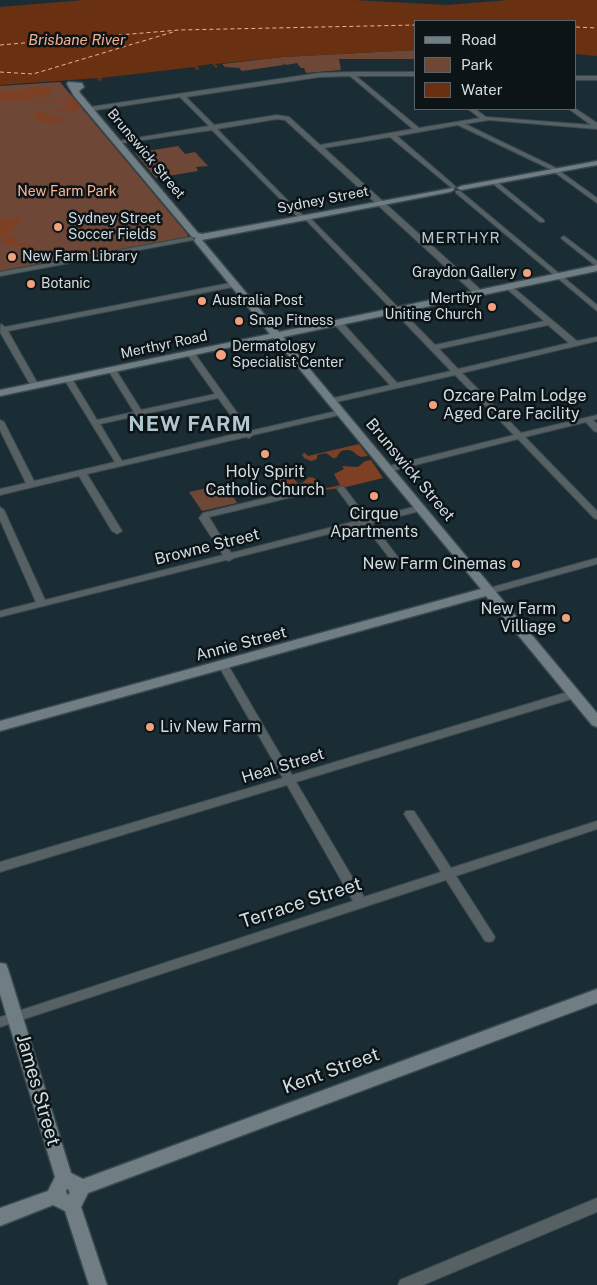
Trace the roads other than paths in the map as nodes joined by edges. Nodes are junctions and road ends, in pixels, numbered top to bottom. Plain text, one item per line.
1 (352, 74) junction
2 (414, 74) edge
3 (577, 78) edge
4 (597, 78) edge
5 (76, 90) dead end
6 (182, 96) junction
7 (91, 110) junction
8 (472, 110) edge
9 (573, 110) edge
10 (484, 118) junction
11 (458, 123) junction
12 (597, 126) edge
13 (214, 128) junction
14 (418, 130) junction
15 (391, 134) junction
16 (118, 143) junction
17 (319, 147) junction
18 (597, 163) edge
19 (556, 170) junction
20 (494, 182) junction
21 (455, 189) junction
22 (597, 200) edge
23 (381, 203) junction
24 (304, 218) junction
25 (542, 221) dead end
26 (196, 238) junction
27 (564, 238) dead end
28 (597, 266) edge
29 (0, 274) edge
30 (558, 276) junction
31 (235, 284) junction
32 (510, 286) junction
33 (479, 293) junction
34 (597, 309) edge
35 (396, 310) junction
36 (338, 322) junction
37 (550, 322) junction
38 (1, 328) edge
39 (277, 335) junction
40 (597, 339) edge
41 (575, 344) junction
42 (433, 348) junction
43 (190, 353) junction
44 (112, 370) junction
45 (456, 371) junction
46 (68, 379) junction
47 (394, 385) junction
48 (35, 386) junction
49 (0, 393) edge
50 (220, 395) junction
51 (332, 400) junction
52 (341, 412) junction
53 (139, 413) junction
54 (597, 417) edge
55 (587, 419) junction
56 (0, 422) edge
57 (95, 423) junction
58 (597, 429) edge
59 (249, 435) junction
60 (519, 436) junction
61 (120, 464) junction
62 (388, 469) junction
63 (82, 473) junction
64 (31, 485) junction
65 (341, 489) dead end
66 (310, 490) dead end
67 (0, 492) edge
68 (421, 508) junction
69 (0, 510) edge
70 (597, 516) edge
71 (367, 522) junction
72 (117, 531) dead end
73 (229, 558) junction
74 (394, 558) dead end
75 (597, 561) edge
76 (489, 591) junction
77 (42, 604) junction
78 (0, 614) edge
79 (223, 665) junction
80 (574, 694) junction
81 (597, 722) edge
82 (0, 726) edge
83 (289, 781) junction
84 (410, 814) dead end
85 (597, 825) edge
86 (0, 867) edge
87 (448, 874) junction
88 (361, 903) junction
89 (489, 937) dead end
90 (0, 969) edge
91 (597, 996) edge
92 (8, 1019) edge
93 (68, 1192) junction
94 (597, 1205) edge
95 (0, 1217) edge
96 (98, 1285) edge
97 (406, 1285) edge

1 - 2 street
1 - 6 street
1 - 14 street
3 - 4 street
5 - 7 street, Brunswick Street
6 - 7 street
6 - 13 street
7 - 16 street, Brunswick Street
8 - 10 street
9 - 12 street
10 - 11 street
10 - 12 street
11 - 14 street
11 - 19 street
13 - 16 street
13 - 17 street
13 - 24 street
14 - 15 street
15 - 17 street
15 - 21 street
16 - 26 street, Brunswick Street
17 - 23 street
18 - 19 street, Sydney Street
19 - 20 street, Sydney Street
19 - 22 street
20 - 21 street, Sydney Street
20 - 25 street
21 - 23 street, Sydney Street
21 - 30 street
23 - 24 street, Sydney Street
23 - 33 street
24 - 26 street, Sydney Street
24 - 35 street
26 - 29 street, Sydney Street
26 - 31 street, Brunswick Street
27 - 28 street
28 - 30 street, Merthyr Road
30 - 32 street, Merthyr Road
30 - 34 street
31 - 38 street
31 - 39 street, Brunswick Street
32 - 33 street, Merthyr Road
32 - 37 street
33 - 35 street, Merthyr Road
35 - 36 street, Merthyr Road
35 - 42 street
36 - 39 street, Merthyr Road
36 - 47 street
37 - 41 street
37 - 42 street
38 - 48 street
39 - 43 street, Merthyr Road
39 - 51 street, Brunswick Street
40 - 41 street
41 - 45 street
42 - 45 street
43 - 44 street, Merthyr Road
43 - 50 street
44 - 46 street, Merthyr Road
44 - 53 street
45 - 47 street
45 - 60 street
46 - 48 street, Merthyr Road
46 - 57 street
47 - 51 street
48 - 49 street, Merthyr Road
50 - 53 street
50 - 59 street
51 - 52 street, Brunswick Street
52 - 59 street
52 - 62 street, Brunswick Street
53 - 57 street
54 - 55 street
55 - 58 street
55 - 60 street
56 - 64 street
57 - 61 street
59 - 61 street
60 - 62 street
60 - 70 street
61 - 63 street
62 - 68 street, Brunswick Street
63 - 64 street
63 - 72 street
64 - 67 street
65 - 71 street
66 - 73 street
68 - 71 street, Browne Street
68 - 76 street, Brunswick Street
69 - 77 street
71 - 73 street, Browne Street
71 - 74 street
73 - 77 street, Browne Street
75 - 76 street
76 - 79 street, Annie Street
76 - 80 street, Brunswick Street
77 - 78 street, Browne Street
79 - 82 street, Annie Street
79 - 83 street
80 - 81 street, Brunswick Street
80 - 83 street, Heal Street
83 - 86 street, Heal Street
83 - 88 street
84 - 87 street
85 - 87 street, Terrace Street
87 - 88 street, Terrace Street
87 - 89 street
88 - 92 street, Terrace Street
90 - 92 street, James Street
91 - 93 street, Kent Street
92 - 93 street, James Street
93 - 95 street, Kent Street
93 - 96 street, James Street
94 - 97 street

